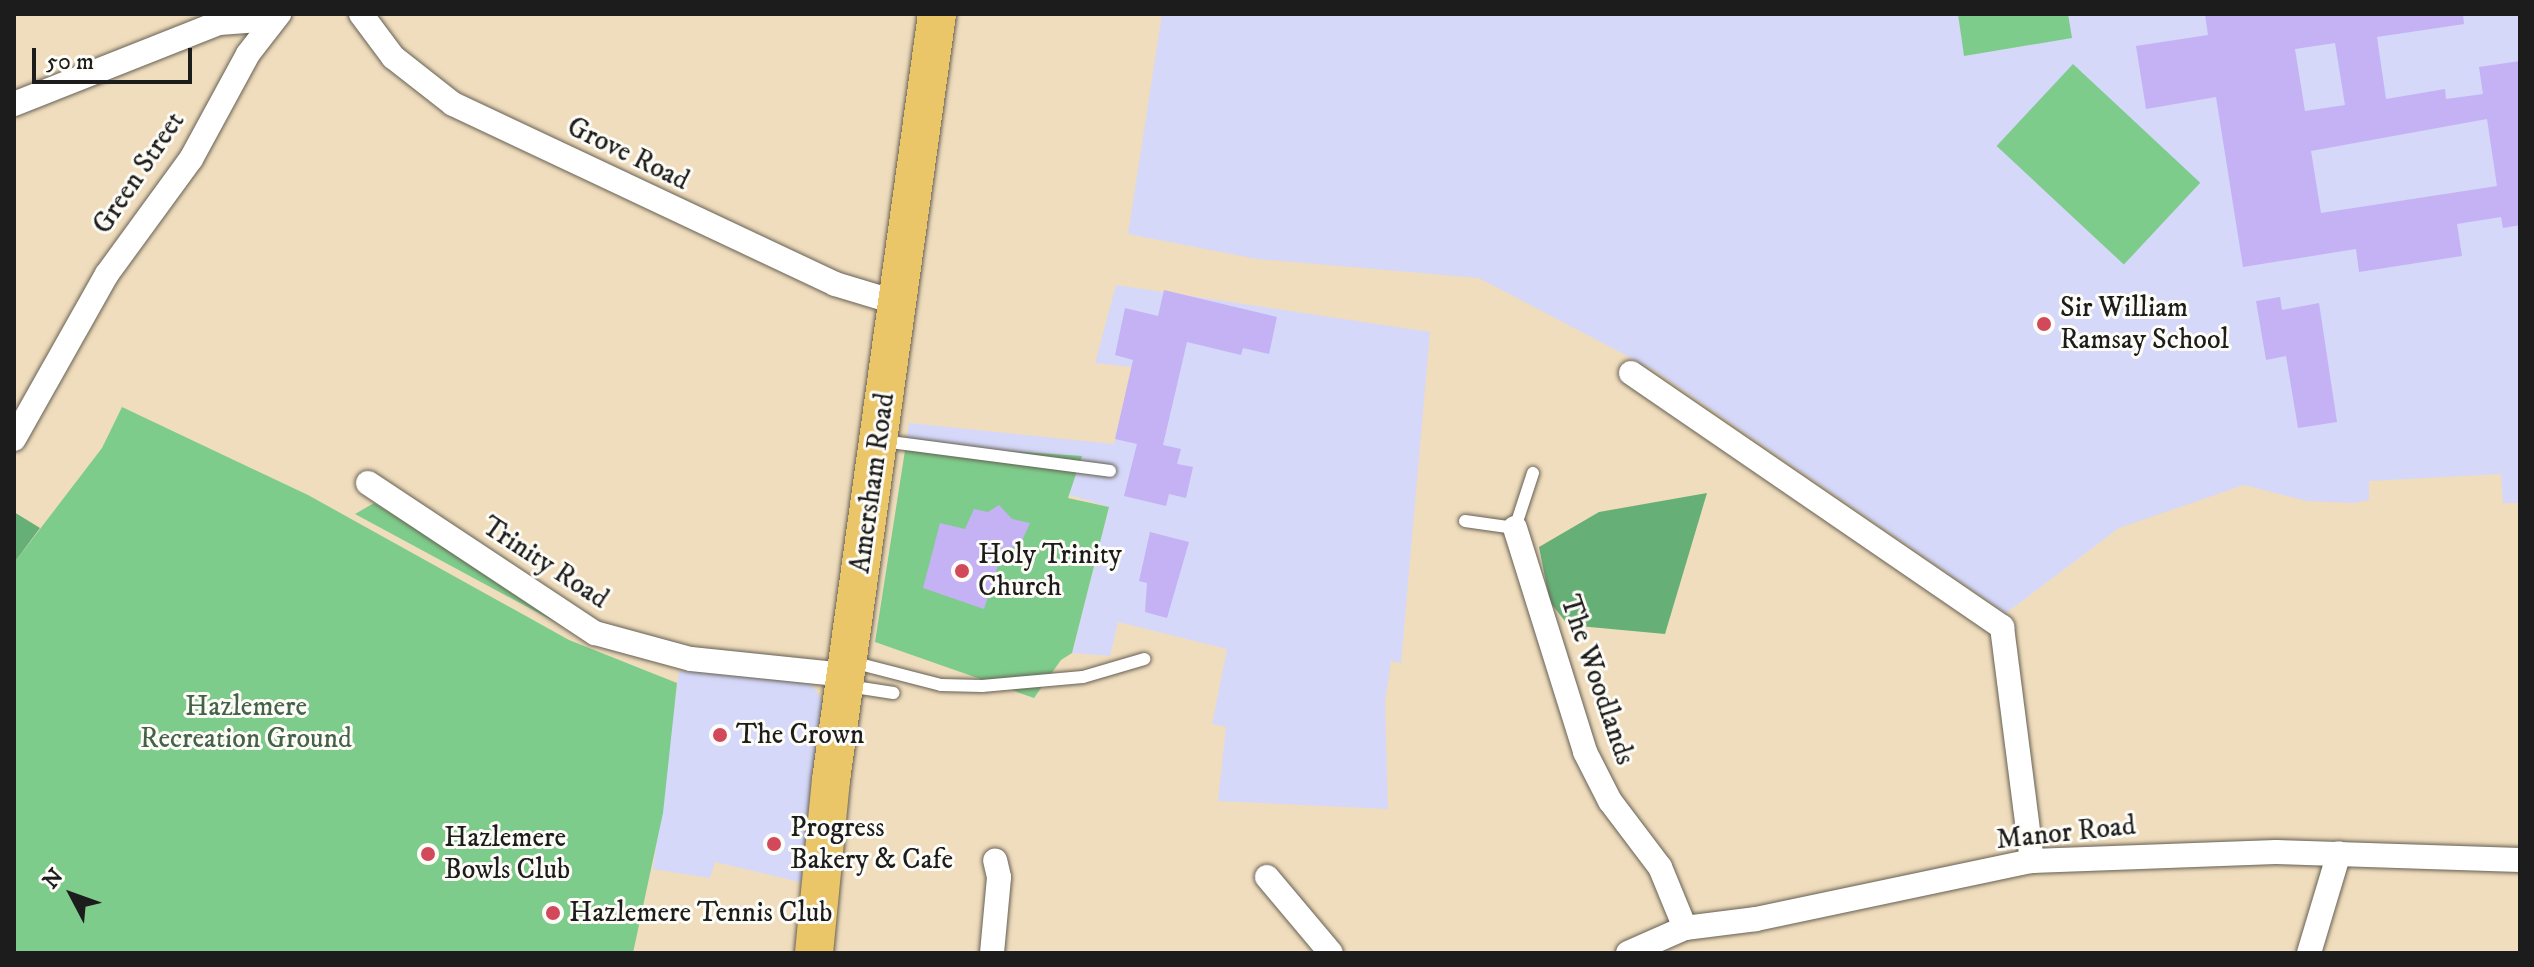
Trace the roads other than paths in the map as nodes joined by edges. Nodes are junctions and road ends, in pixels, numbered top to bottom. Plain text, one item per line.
1 (361, 14) edge
2 (937, 14) edge
3 (277, 15) edge
4 (14, 104) edge
5 (898, 303) junction
6 (1631, 373) dead end
7 (14, 439) edge
8 (880, 441) junction
9 (1110, 471) dead end
10 (1533, 473) dead end
11 (368, 483) dead end
12 (1465, 521) dead end
13 (1515, 528) junction
14 (1144, 659) dead end
15 (847, 674) junction
16 (893, 693) dead end
17 (2339, 853) junction
18 (995, 860) dead end
19 (2520, 860) edge
20 (2032, 861) junction
21 (1267, 877) dead end
22 (1685, 928) junction
23 (814, 953) edge
24 (992, 953) edge
25 (1331, 953) edge
26 (1628, 953) edge
27 (2309, 953) edge

1 - 5 street, Grove Road
2 - 5 main road, Amersham Road
3 - 4 street
3 - 7 street, Green Street
5 - 8 main road, Amersham Road
6 - 20 street
8 - 9 lane
8 - 15 main road, Amersham Road
10 - 13 lane
11 - 15 street, Trinity Road
12 - 13 lane
13 - 22 street, The Woodlands
14 - 15 lane
15 - 16 lane
15 - 23 main road, Amersham Road
17 - 19 street, Manor Road
17 - 20 street, Manor Road
17 - 27 street
18 - 24 street
20 - 22 street, Manor Road
21 - 25 street
22 - 26 street, Manor Road

